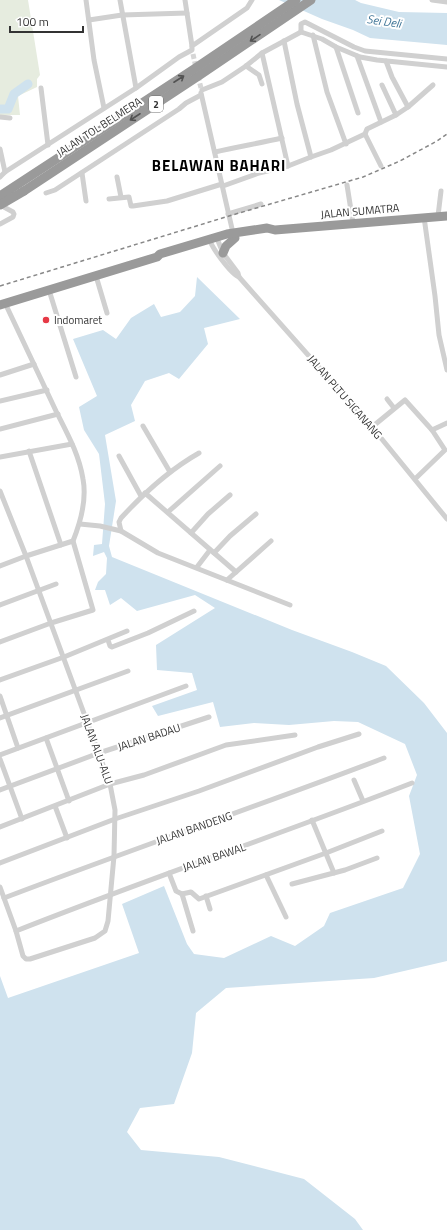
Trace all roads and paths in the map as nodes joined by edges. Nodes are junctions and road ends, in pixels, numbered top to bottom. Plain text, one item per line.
1 (86, 0) edge
2 (120, 0) edge
3 (185, 0) edge
4 (252, 0) edge
5 (296, 0) edge
6 (311, 0) edge
7 (432, 0) edge
8 (447, 2) edge
9 (187, 13) junction
10 (122, 15) junction
11 (89, 20) junction
12 (301, 32) junction
13 (313, 36) junction
14 (284, 41) junction
15 (336, 47) junction
16 (192, 50) junction
17 (262, 53) junction
18 (357, 56) junction
19 (447, 59) edge
20 (386, 61) junction
21 (246, 66) junction
22 (447, 67) edge
23 (262, 84) dead end
24 (382, 85) dead end
25 (433, 85) dead end
26 (41, 88) dead end
27 (136, 88) junction
28 (201, 91) junction
29 (408, 107) junction
30 (104, 108) junction
31 (358, 113) dead end
32 (396, 115) junction
33 (0, 117) edge
34 (10, 118) dead end
35 (380, 122) junction
36 (365, 134) junction
37 (282, 138) junction
38 (346, 144) junction
39 (48, 145) junction
40 (0, 149) edge
41 (215, 152) junction
42 (311, 157) junction
43 (288, 166) junction
44 (381, 166) dead end
45 (5, 172) junction
46 (82, 173) junction
47 (0, 177) edge
48 (117, 177) dead end
49 (222, 185) junction
50 (347, 185) dead end
51 (21, 188) junction
52 (441, 192) dead end
53 (46, 193) dead end
54 (0, 196) edge
55 (121, 197) junction
56 (109, 199) dead end
57 (86, 201) dead end
58 (261, 204) dead end
59 (0, 205) edge
60 (228, 214) junction
61 (443, 216) edge
62 (424, 217) junction
63 (353, 223) junction
64 (0, 224) edge
65 (234, 236) junction
66 (213, 240) junction
67 (223, 253) junction
68 (96, 276) junction
69 (239, 277) junction
70 (49, 290) junction
71 (2, 304) edge
72 (107, 313) dead end
73 (34, 364) junction
74 (447, 370) edge
75 (0, 375) edge
76 (76, 377) dead end
77 (47, 390) junction
78 (387, 399) dead end
79 (0, 401) edge
80 (394, 408) junction
81 (58, 414) junction
82 (447, 423) edge
83 (143, 426) dead end
84 (372, 427) junction
85 (0, 429) edge
86 (432, 430) junction
87 (72, 444) junction
88 (29, 451) junction
89 (199, 453) dead end
90 (119, 456) dead end
91 (0, 457) edge
92 (220, 466) dead end
93 (170, 472) junction
94 (415, 479) junction
95 (0, 491) edge
96 (143, 494) junction
97 (230, 495) dead end
98 (168, 512) junction
99 (256, 514) dead end
100 (447, 519) edge
101 (80, 524) junction
102 (119, 530) junction
103 (190, 533) junction
104 (73, 541) junction
105 (271, 541) dead end
106 (61, 545) junction
107 (212, 552) junction
108 (26, 556) junction
109 (0, 566) edge
110 (197, 568) junction
111 (236, 572) junction
112 (227, 580) junction
113 (56, 584) dead end
114 (39, 590) junction
115 (0, 605) edge
116 (290, 605) dead end
117 (194, 611) dead end
118 (51, 623) junction
119 (127, 631) dead end
120 (108, 640) junction
121 (0, 642) edge
122 (64, 657) junction
123 (128, 671) dead end
124 (0, 680) edge
125 (186, 686) dead end
126 (76, 689) junction
127 (0, 696) edge
128 (7, 715) junction
129 (209, 717) dead end
130 (0, 718) edge
131 (88, 722) junction
132 (359, 734) dead end
133 (295, 735) dead end
134 (46, 738) junction
135 (18, 748) junction
136 (99, 753) junction
137 (0, 755) edge
138 (384, 758) dead end
139 (0, 759) edge
140 (57, 769) junction
141 (354, 780) dead end
142 (412, 783) dead end
143 (110, 784) junction
144 (10, 786) junction
145 (0, 790) edge
146 (69, 801) junction
147 (363, 801) junction
148 (55, 806) junction
149 (22, 819) junction
150 (115, 820) junction
151 (312, 820) junction
152 (0, 827) edge
153 (382, 831) dead end
154 (67, 838) junction
155 (326, 853) junction
156 (114, 856) junction
157 (377, 858) dead end
158 (0, 863) edge
159 (169, 872) junction
160 (334, 873) junction
161 (266, 874) junction
162 (292, 884) dead end
163 (0, 887) edge
164 (111, 894) junction
165 (182, 894) junction
166 (206, 896) junction
167 (4, 898) junction
168 (210, 909) dead end
169 (286, 917) dead end
170 (16, 931) junction
171 (193, 931) dead end

1 - 11 street
2 - 10 street
3 - 9 street
4 - 16 street
51 -> 5 highway, JALAN TOL BELMERA / 2
6 -> 51 highway, JALAN TOL BELMERA / 2
7 - 8 street
9 - 10 street
9 - 16 street
10 - 11 street
10 - 27 street
11 - 30 street
12 - 13 street
12 - 14 street
12 - 19 street
13 - 15 street
13 - 38 street
14 - 17 street
14 - 42 street
15 - 18 street
15 - 31 street
16 - 27 street
17 - 21 street
17 - 37 street
18 - 20 street
18 - 35 street
20 - 22 street
20 - 29 street
21 - 23 street
21 - 28 street
24 - 32 street
25 - 29 street
26 - 39 street
27 - 30 street
28 - 41 street
28 - 46 street
29 - 32 street
30 - 39 street
32 - 35 street
33 - 34 street
35 - 36 street
36 - 38 street
36 - 44 street
37 - 41 street
37 - 43 street
38 - 42 street
39 - 45 street
40 - 45 street
41 - 49 street
42 - 43 street
43 - 49 street
45 - 47 street
46 - 53 street
46 - 57 street
48 - 55 street
49 - 55 street
49 - 60 street
50 - 63 street
51 - 54 highway, JALAN TOL BELMERA / 2
51 - 59 highway, JALAN TOL BELMERA / 2, bridge
52 - 61 street
55 - 56 street
58 - 60 street
59 - 64 street
60 - 65 street
61 - 62 highway, JALAN SUMATRA
62 - 63 highway, JALAN SUMATRA
62 - 74 street
63 - 65 highway, JALAN SUMATRA
65 - 66 highway, JALAN SUMATRA
65 - 67 highway
66 - 67 street, JALAN PLTU SICANANG
66 - 68 highway, JALAN SUMATRA
66 - 69 street, JALAN PLTU SICANANG
67 - 69 street, JALAN PLTU SICANANG
68 - 70 highway, JALAN SUMATRA
68 - 72 street
69 - 84 street, JALAN PLTU SICANANG
70 - 71 highway, JALAN SUMATRA
70 - 76 street
71 - 73 street
73 - 75 street
73 - 77 street
77 - 79 street
77 - 81 street
78 - 80 street
80 - 84 street
80 - 86 street
81 - 85 street
81 - 87 street
82 - 86 street
83 - 93 street
84 - 94 street, JALAN PLTU SICANANG
86 - 94 street
87 - 88 street
87 - 101 street
88 - 91 street
88 - 106 street
89 - 93 street
90 - 96 street
92 - 98 street
93 - 96 street
94 - 100 street, JALAN PLTU SICANANG
95 - 108 street, JALAN ALU-ALU
96 - 98 street
96 - 102 street
97 - 103 street
98 - 103 street
99 - 107 street
101 - 102 street
101 - 104 street
102 - 110 street
103 - 107 street
104 - 106 street
104 - 118 street
105 - 111 street
106 - 108 street
107 - 110 street
107 - 111 street
108 - 109 street
108 - 114 street, JALAN ALU-ALU
110 - 112 street
111 - 112 street
112 - 116 street
113 - 114 street
114 - 115 street
114 - 118 street, JALAN ALU-ALU
117 - 120 street
118 - 121 street
118 - 122 street, JALAN ALU-ALU
119 - 120 street
120 - 122 street
122 - 124 street
122 - 126 street, JALAN ALU-ALU
123 - 126 street
125 - 131 street
126 - 128 street
126 - 131 street, JALAN ALU-ALU
127 - 128 street
128 - 130 street
128 - 135 street
129 - 136 street, JALAN BADAU
131 - 134 street
131 - 136 street, JALAN ALU-ALU
132 - 150 street
133 - 143 street
134 - 135 street
134 - 140 street
135 - 137 street
136 - 140 street, JALAN BADAU
136 - 143 street, JALAN ALU-ALU
138 - 156 street, JALAN BANDENG
139 - 144 street
140 - 144 street, JALAN BADAU
140 - 146 street
141 - 147 street
142 - 147 street, JALAN BAWAL
143 - 146 street
143 - 150 street, JALAN ALU-ALU
144 - 145 street, JALAN BADAU
144 - 149 street
146 - 148 street
147 - 151 street, JALAN BAWAL
148 - 149 street
148 - 154 street
149 - 152 street
150 - 154 street
150 - 156 street, JALAN ALU-ALU
151 - 155 street
151 - 159 street, JALAN BAWAL
153 - 155 street
154 - 158 street
155 - 160 street
155 - 161 street
156 - 164 street, JALAN ALU-ALU
156 - 167 street, JALAN BANDENG
157 - 160 street
159 - 164 street, JALAN BAWAL
159 - 165 street
160 - 162 street
161 - 166 street
161 - 169 street
163 - 167 street
164 - 170 street, JALAN BAWAL
164 - 170 street, JALAN ALU-ALU
165 - 166 street
165 - 171 street
166 - 168 street
167 - 170 street

